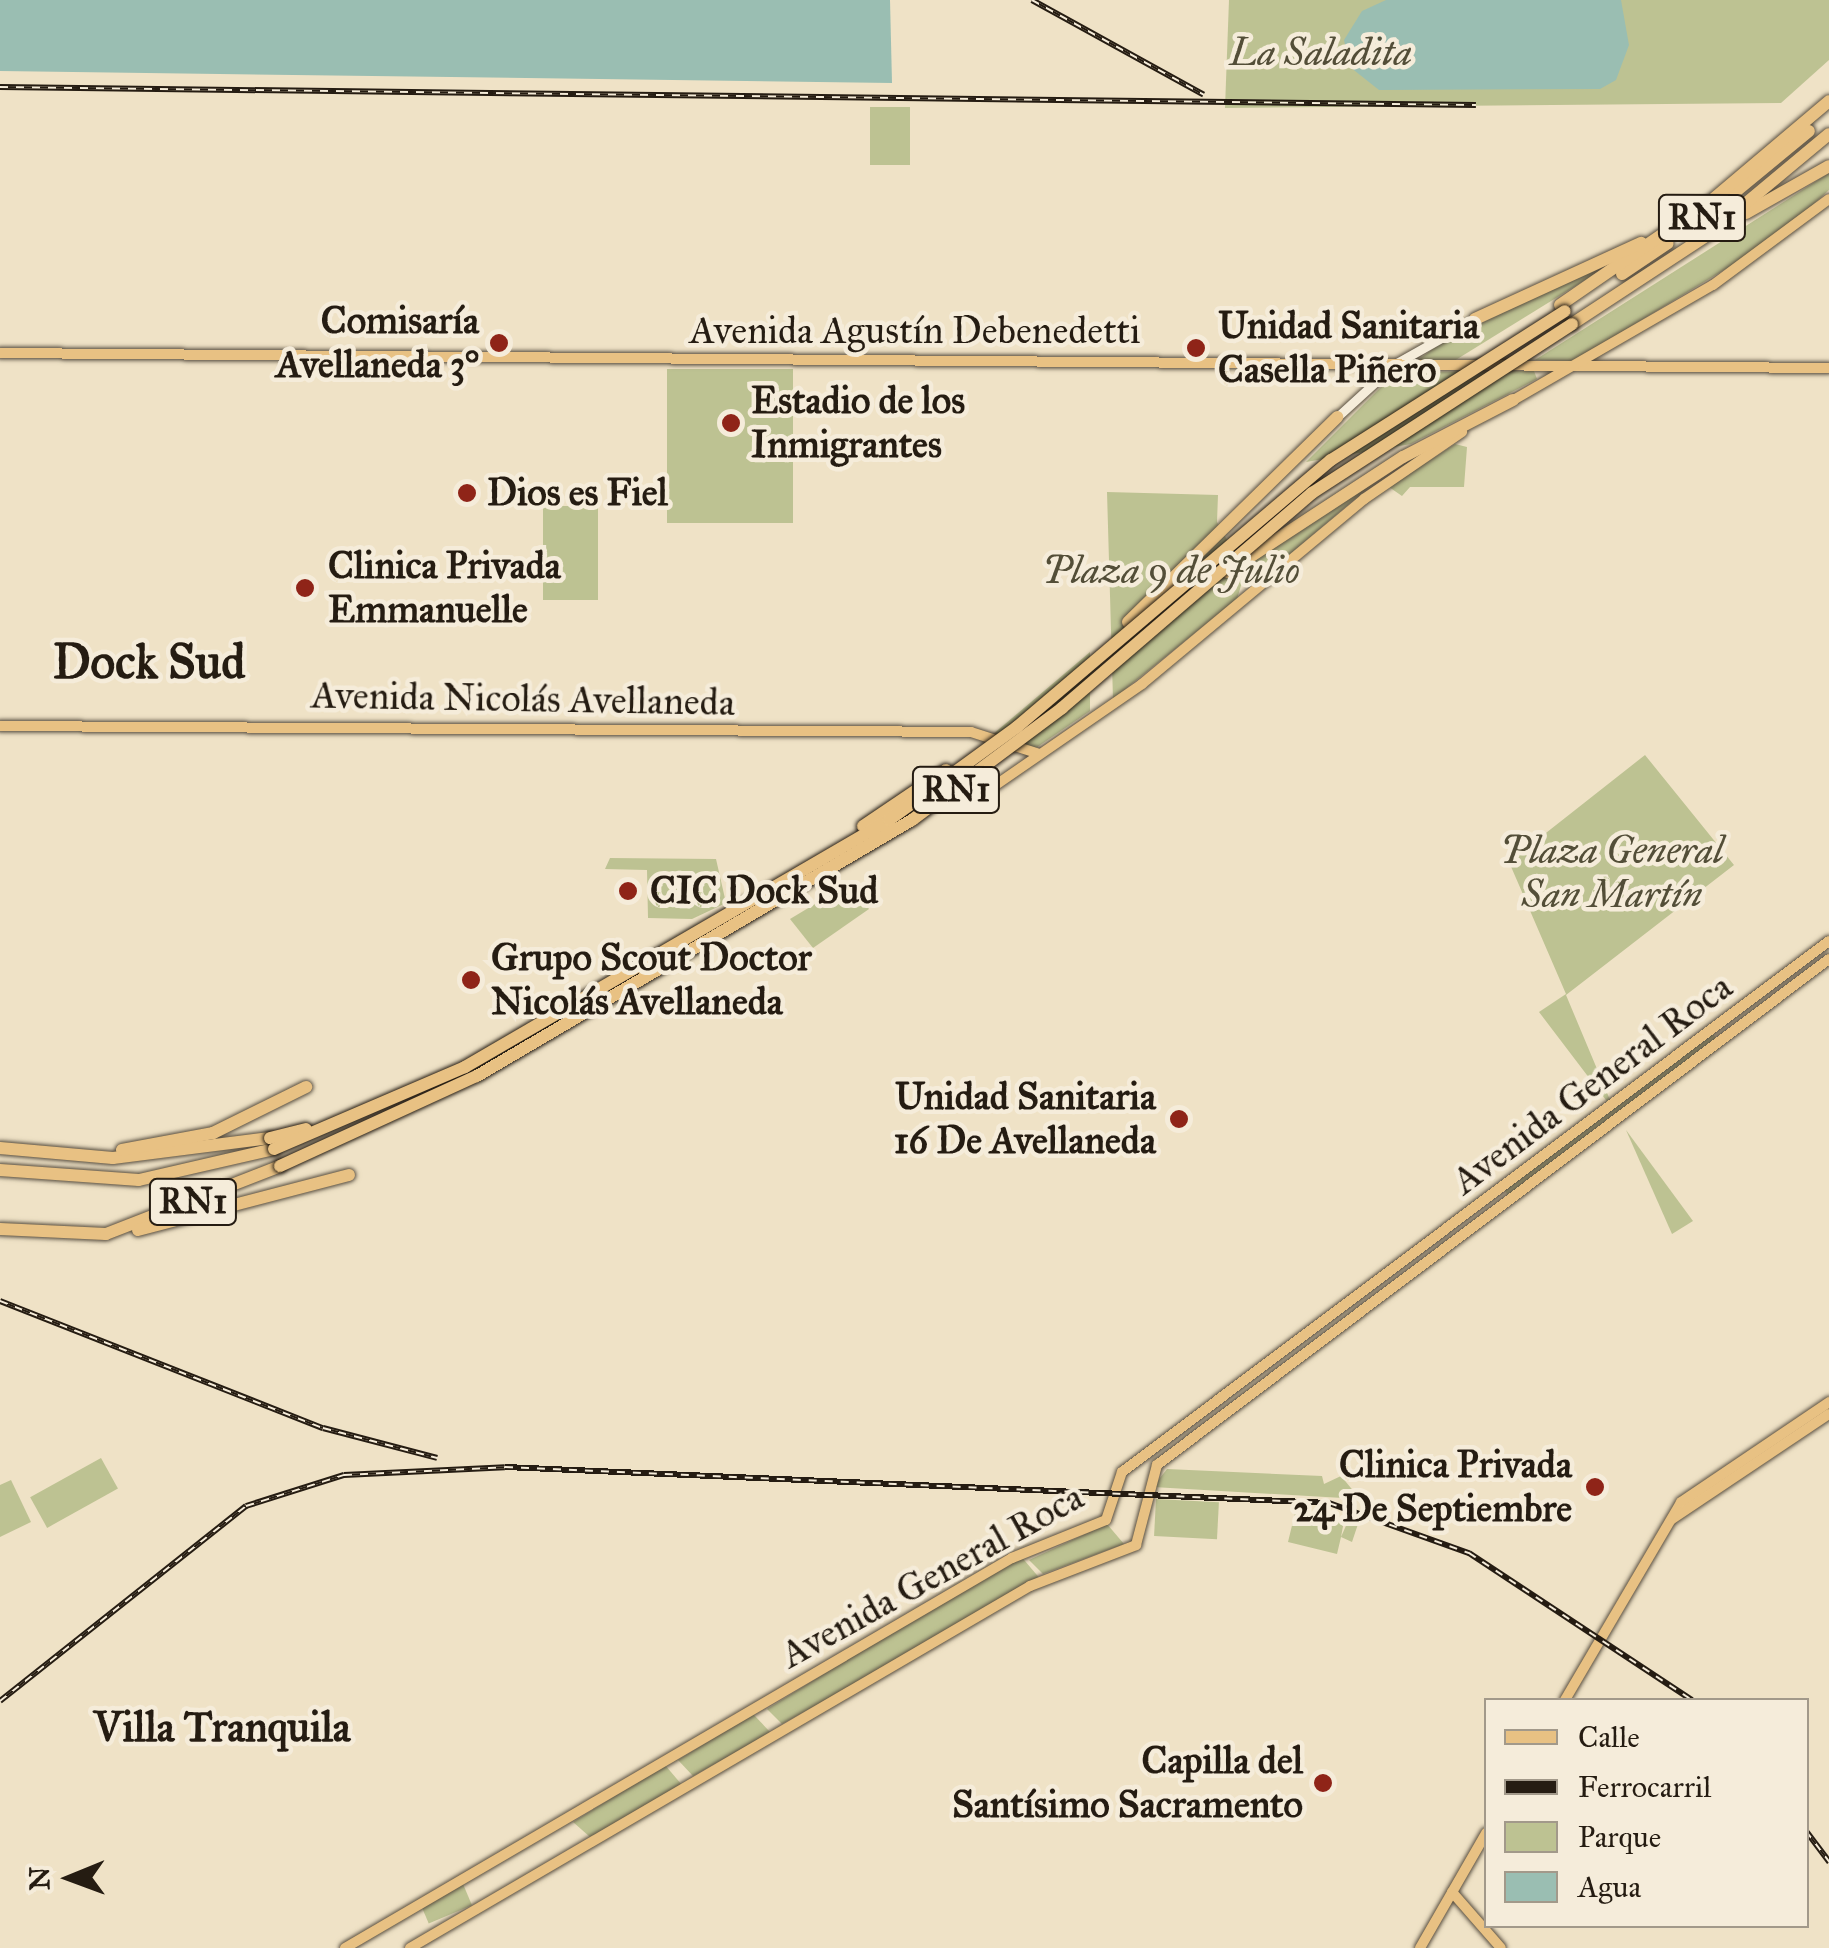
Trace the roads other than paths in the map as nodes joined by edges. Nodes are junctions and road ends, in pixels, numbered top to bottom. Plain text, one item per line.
1 (1829, 101) edge
2 (1829, 112) edge
3 (1829, 134) edge
4 (1829, 166) edge
5 (1829, 200) edge
6 (1696, 212) junction
7 (1709, 234) junction
8 (1566, 313) junction
9 (1475, 319) joint
10 (0, 353) edge
11 (1394, 364) junction
12 (1572, 366) junction
13 (1829, 368) edge
14 (1513, 400) junction
15 (1337, 416) joint
16 (1165, 618) junction
17 (1128, 622) junction
18 (0, 726) edge
19 (1040, 754) junction
20 (990, 789) dead end
21 (1829, 941) edge
22 (1829, 960) edge
23 (306, 1088) dead end
24 (272, 1144) junction
25 (0, 1148) edge
26 (79, 1156) junction
27 (0, 1170) edge
28 (349, 1175) dead end
29 (0, 1229) edge
30 (106, 1234) junction
31 (1829, 1402) edge
32 (1829, 1414) edge
33 (1671, 1520) junction
34 (1566, 1698) edge
35 (1484, 1836) edge
36 (1452, 1892) junction
37 (1484, 1928) edge
38 (1484, 1928) edge
39 (345, 1948) edge
40 (410, 1948) edge
41 (1420, 1948) edge
42 (1502, 1948) edge

1 - 6 highway
2 - 8 highway, RN1
3 - 7 highway, RN1
4 - 7 highway
5 - 12 main road
6 - 8 highway
6 - 9 highway
7 - 8 highway, RN1
8 - 16 highway, RN1, bridge
8 - 17 highway, bridge
8 - 24 highway, RN1, bridge
9 - 11 street
10 - 11 main road, Avenida Agustín Debenedetti
11 - 12 main road, Avenida Agustín Debenedetti
11 - 15 street
12 - 13 main road, Avenida Agustín Debenedetti
12 - 14 main road
14 - 16 highway, bridge
14 - 19 main road
15 - 17 highway
16 - 30 highway, RN1, bridge
17 - 24 highway, bridge
18 - 19 main road, Avenida Nicolás Avellaneda
19 - 20 main road
21 - 39 main road, Avenida General Roca
22 - 40 main road, Avenida General Roca
23 - 26 highway
24 - 26 highway
24 - 27 highway, RN1
25 - 26 highway
28 - 30 highway
29 - 30 highway, RN1
31 - 33 main road
32 - 33 main road
33 - 34 main road
35 - 36 main road
36 - 38 main road
36 - 41 main road
37 - 42 main road

